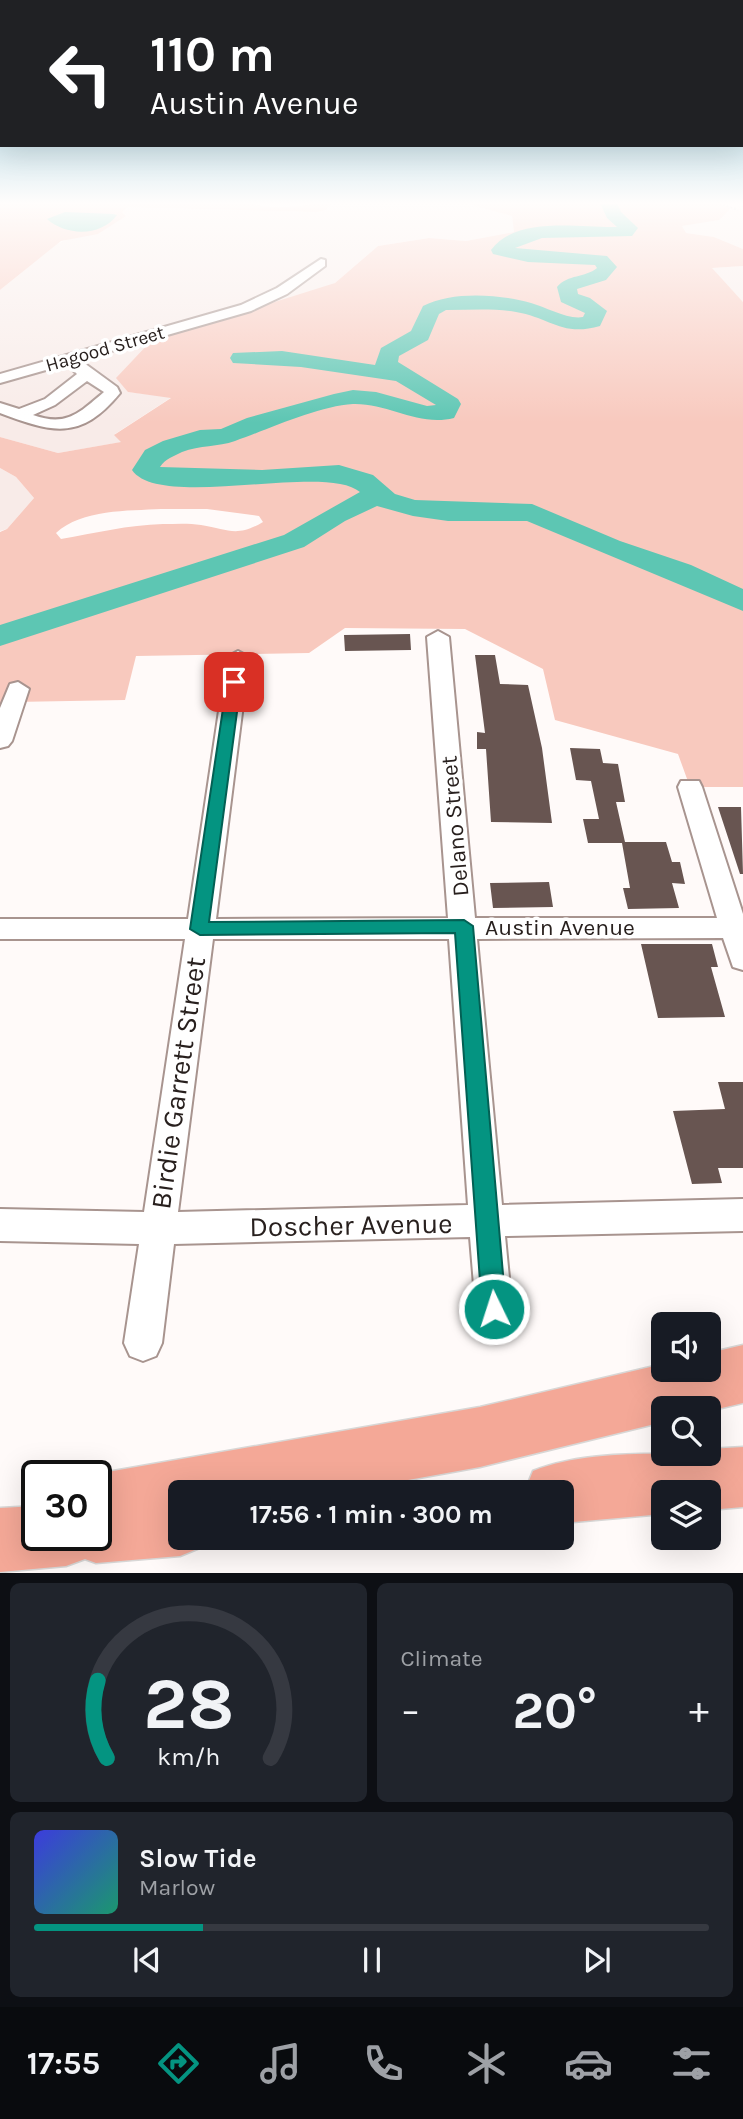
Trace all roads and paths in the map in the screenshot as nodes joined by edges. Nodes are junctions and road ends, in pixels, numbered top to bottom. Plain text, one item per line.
1 (302, 276) edge
2 (70, 359) junction
3 (86, 374) junction
4 (0, 379) edge
5 (0, 408) edge
6 (19, 415) junction
7 (438, 637) dead end
8 (238, 657) dead end
9 (18, 689) dead end
10 (0, 741) edge
11 (690, 787) dead end
12 (464, 926) junction
13 (738, 928) edge
14 (0, 929) edge
15 (200, 929) junction
16 (743, 959) edge
17 (743, 1215) edge
18 (488, 1223) junction
19 (0, 1225) edge
20 (158, 1228) junction
21 (494, 1309) dead end
22 (143, 1343) dead end
23 (743, 1374) edge
24 (743, 1477) edge
25 (574, 1491) edge
26 (112, 1502) edge
27 (21, 1518) edge
28 (0, 1521) edge
29 (168, 1526) edge
30 (112, 1531) edge
31 (21, 1539) edge
32 (0, 1541) edge

1 - 2 street, Hagood Street
2 - 3 street
2 - 4 street, Hagood Street
3 - 6 street
3 - 6 street
5 - 6 street
7 - 12 street, Delano Street
8 - 15 street, Birdie Garrett Street
9 - 10 street
11 - 13 street
12 - 13 street, Austin Avenue
12 - 15 street, Austin Avenue
12 - 18 street, Delano Street
13 - 16 street
14 - 15 street, Austin Avenue
15 - 20 street, Birdie Garrett Street
17 - 18 street, Doscher Avenue
18 - 20 street, Doscher Avenue
18 - 21 street, Delano Street
19 - 20 street, Doscher Avenue
20 - 22 street, Birdie Garrett Street
23 - 26 highway
24 - 25 highway
27 - 28 highway
29 - 30 highway
31 - 32 highway

